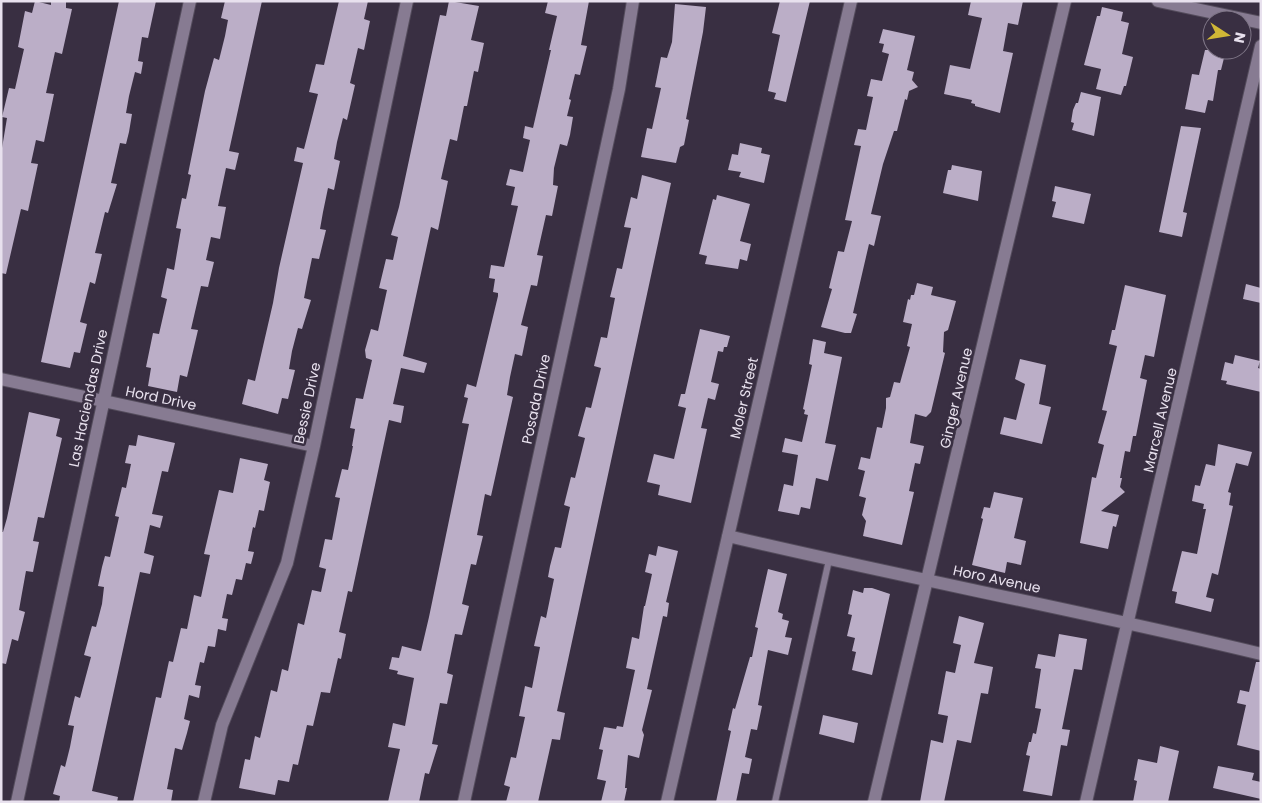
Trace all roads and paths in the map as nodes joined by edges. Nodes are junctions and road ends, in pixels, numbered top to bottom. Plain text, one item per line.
1 (190, 1) edge
2 (407, 1) edge
3 (633, 1) edge
4 (851, 1) edge
5 (1065, 1) edge
6 (1158, 1) edge
7 (1261, 23) edge
8 (1261, 46) edge
9 (1, 379) edge
10 (103, 401) junction
11 (314, 446) junction
12 (728, 536) junction
13 (829, 560) junction
14 (928, 580) junction
15 (1129, 622) junction
16 (1261, 654) edge
17 (17, 802) edge
18 (204, 802) edge
19 (464, 802) edge
20 (667, 802) edge
21 (775, 802) edge
22 (874, 802) edge
23 (1086, 802) edge

1 - 10 street, Las Haciendas Drive
2 - 11 street, Bessie Drive
3 - 19 street, Posada Drive
4 - 12 street, Moler Street
5 - 14 street, Ginger Avenue
6 - 7 street
8 - 15 street, Marcell Avenue
9 - 10 street, Hord Drive
10 - 11 street, Hord Drive
10 - 17 street, Las Haciendas Drive
11 - 18 street, Bessie Drive
12 - 13 street, Horo Avenue
12 - 20 street, Moler Street
13 - 14 street, Horo Avenue
13 - 21 lane
14 - 15 street, Horo Avenue
14 - 22 street, Ginger Avenue
15 - 16 street, Horo Avenue
15 - 23 street, Marcell Avenue

